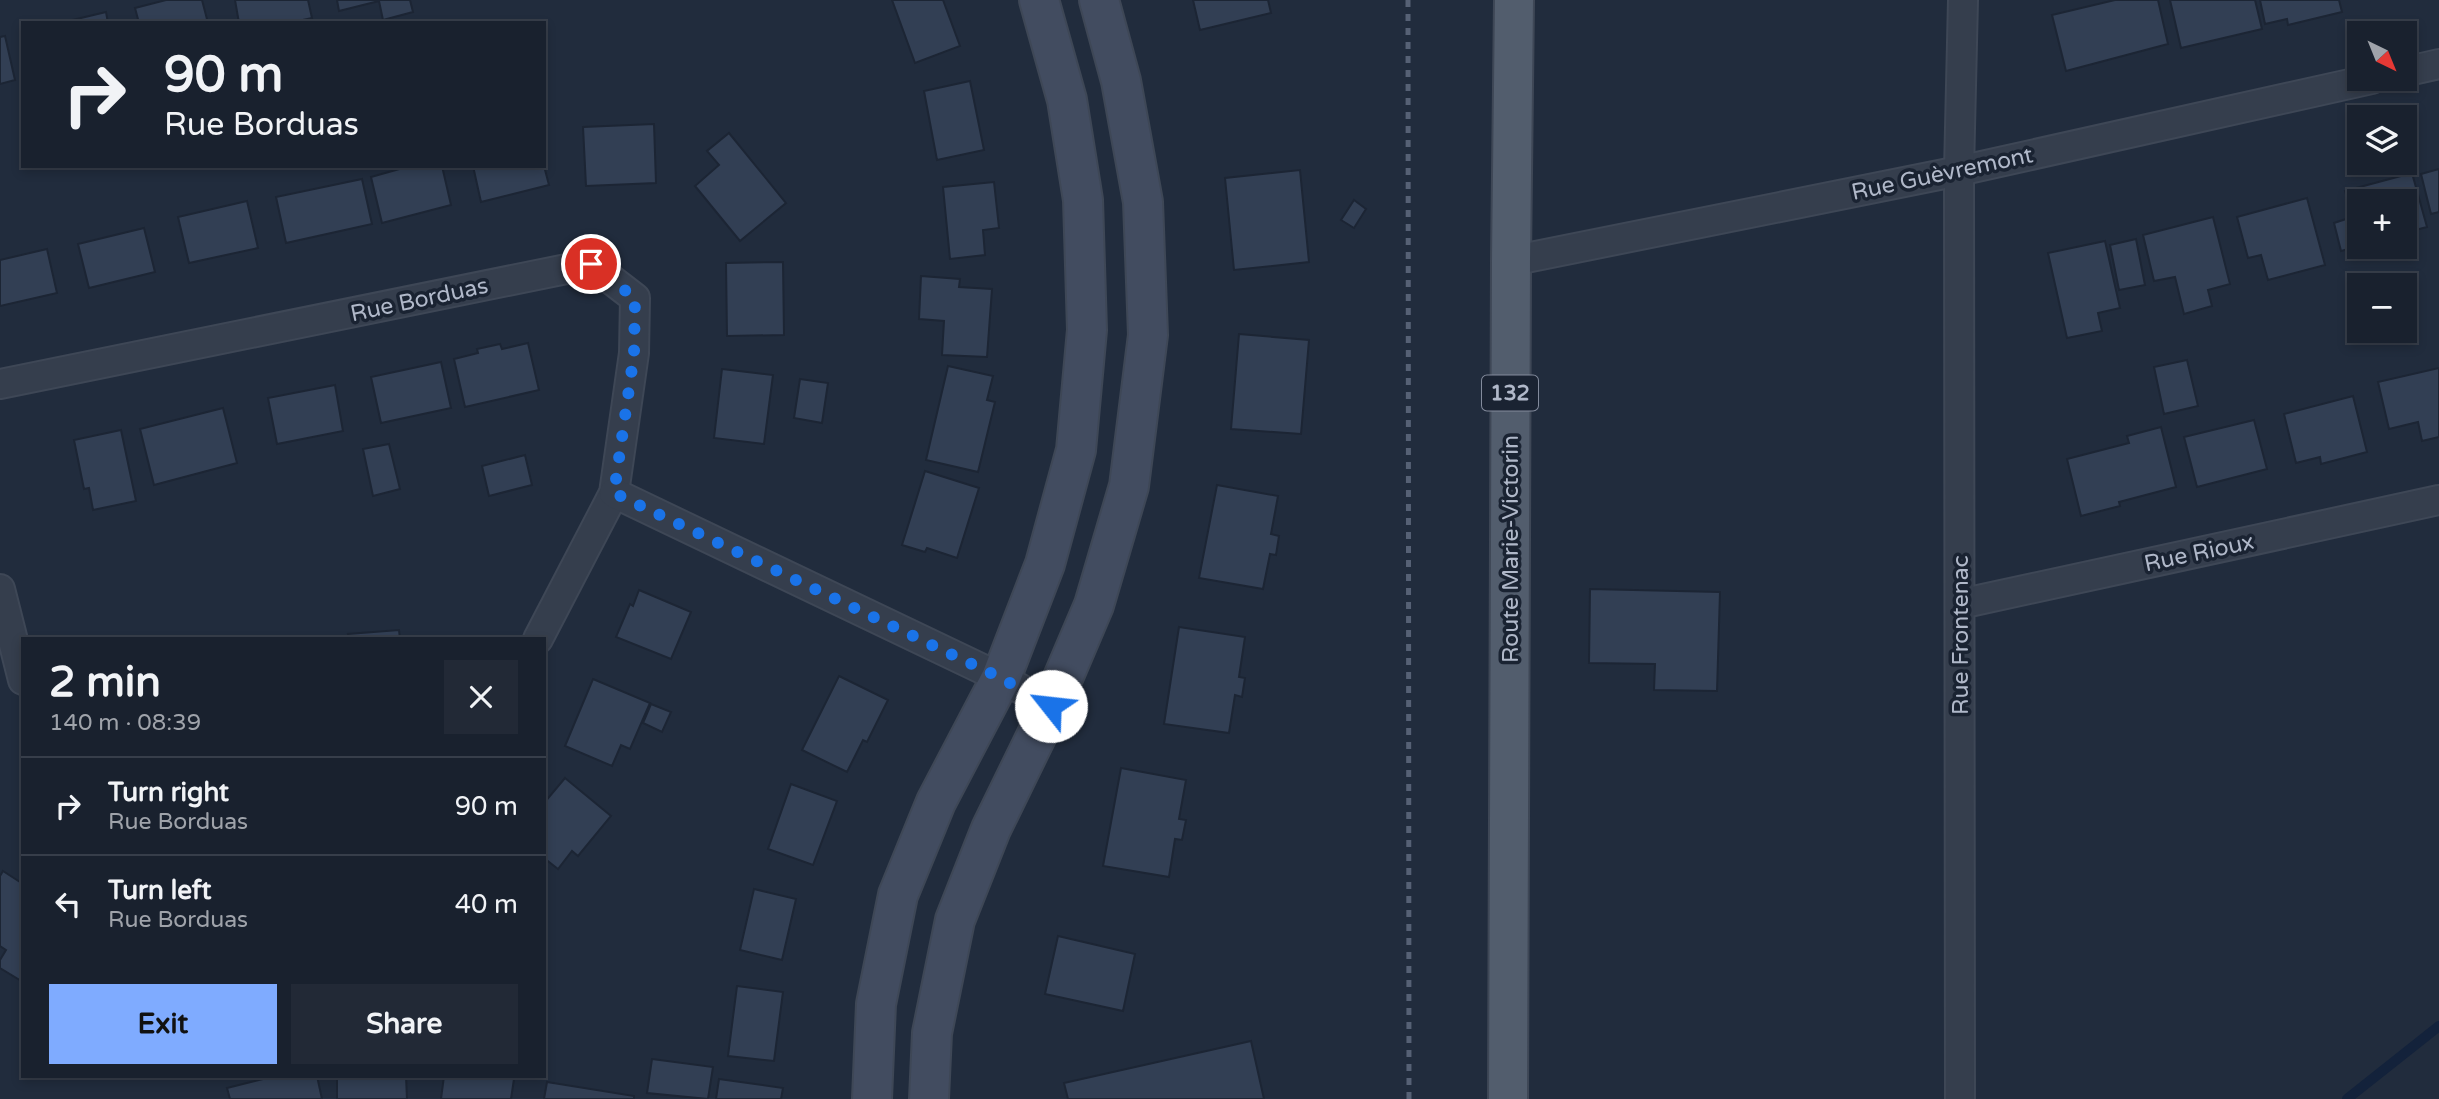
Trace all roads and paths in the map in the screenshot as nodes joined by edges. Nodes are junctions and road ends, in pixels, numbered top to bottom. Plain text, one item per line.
1 (1039, 0) edge
2 (1098, 0) edge
3 (1514, 0) edge
4 (1963, 0) edge
5 (2439, 64) edge
6 (2417, 69) edge
7 (2347, 85) edge
8 (1959, 171) junction
9 (1511, 261) junction
10 (0, 384) edge
11 (614, 493) junction
12 (2439, 500) edge
13 (0, 589) edge
14 (1960, 604) junction
15 (539, 637) edge
16 (21, 672) edge
17 (1001, 678) junction
18 (1051, 706) junction
19 (872, 1099) edge
20 (929, 1099) edge
21 (1508, 1099) edge
22 (1958, 1099) edge

1 - 17 street
2 - 18 street
3 - 9 main road, Route Marie-Victorin / 132
4 - 8 street, Rue Frontenac
5 - 6 street
7 - 8 street, Rue Guèvremont
8 - 9 street, Rue Guèvremont
8 - 14 street, Rue Frontenac
9 - 21 main road, Route Marie-Victorin / 132
10 - 11 street, Rue Borduas
11 - 15 street, Rue Borduas
11 - 17 street
12 - 14 street, Rue Rioux
13 - 16 street
14 - 22 street, Rue Frontenac
17 - 18 street
17 - 19 street
18 - 20 street

